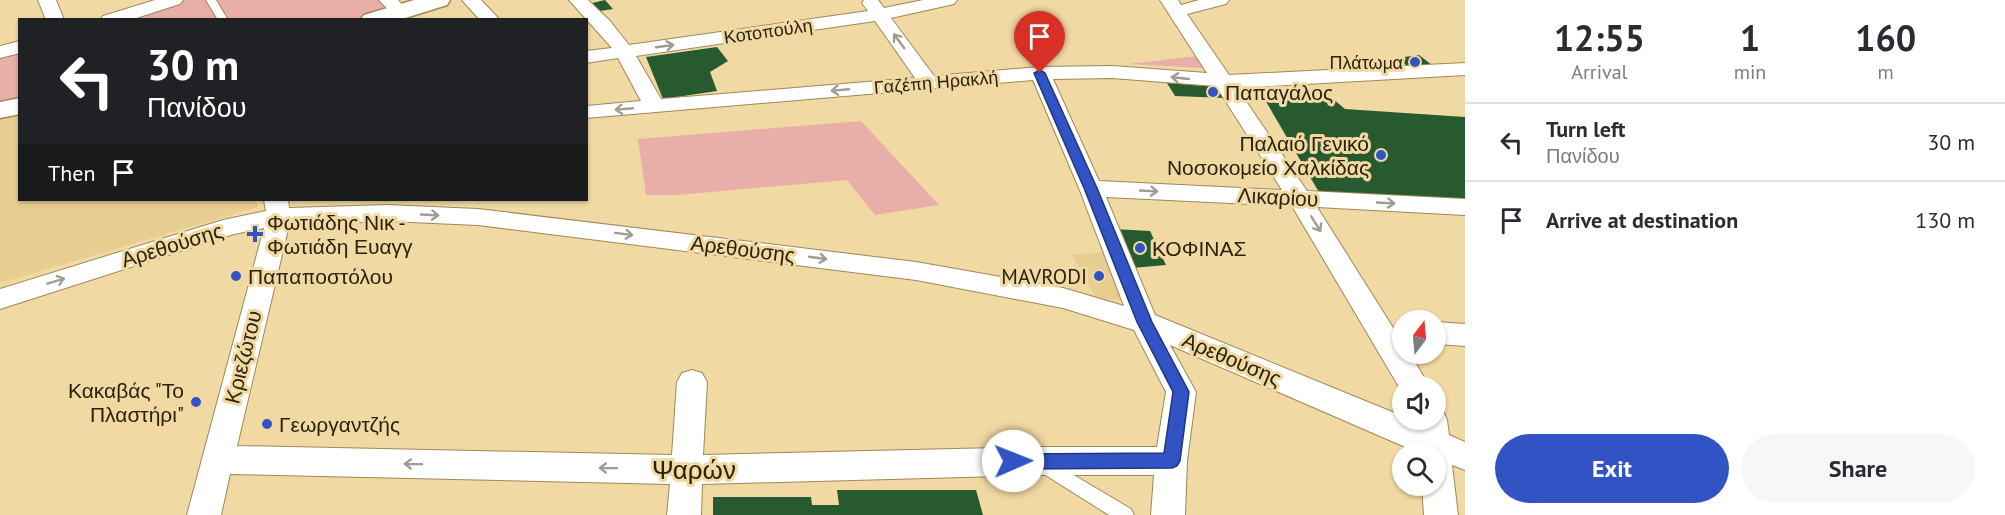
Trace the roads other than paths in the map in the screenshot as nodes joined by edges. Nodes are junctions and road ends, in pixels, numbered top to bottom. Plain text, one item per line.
1 (46, 0) edge
2 (174, 0) edge
3 (211, 0) edge
4 (439, 0) edge
5 (471, 0) edge
6 (578, 0) edge
7 (948, 0) edge
8 (1220, 0) edge
9 (394, 6) edge
10 (1173, 6) edge
11 (874, 8) edge
12 (54, 18) edge
13 (116, 18) edge
14 (222, 18) edge
15 (375, 18) edge
16 (490, 18) edge
17 (18, 47) edge
18 (626, 51) junction
19 (0, 52) edge
20 (588, 57) edge
21 (1465, 69) edge
22 (1428, 72) junction
23 (1040, 73) junction
24 (1465, 78) edge
25 (928, 82) junction
26 (1223, 82) junction
27 (18, 106) edge
28 (655, 107) junction
29 (0, 110) edge
30 (588, 112) edge
31 (1091, 188) junction
32 (1300, 198) junction
33 (1465, 207) edge
34 (277, 208) edge
35 (0, 299) edge
36 (1144, 322) junction
37 (1391, 329) edge
38 (1446, 334) edge
39 (1465, 336) edge
40 (1410, 376) edge
41 (692, 382) dead end
42 (1434, 432) edge
43 (1465, 456) edge
44 (217, 460) junction
45 (1036, 461) junction
46 (1172, 461) junction
47 (687, 470) junction
48 (204, 515) edge
49 (684, 515) edge
50 (1125, 515) edge
51 (1168, 515) edge
52 (1441, 515) edge

1 - 12 street
2 - 13 street
3 - 14 lane
4 - 9 main road
5 - 16 street
6 - 18 street
7 - 11 street, Κοτοπούλη
8 - 10 street
9 - 15 main road
10 - 26 street
18 -> 11 street, Κοτοπούλη
25 -> 11 street
17 - 19 street
18 - 20 street, Κοτοπούλη
18 - 28 street
21 - 22 street, Γαζέπη Ηρακλή
22 - 24 street
22 - 26 street, Γαζέπη Ηρακλή
23 - 25 street, Γαζέπη Ηρακλή
26 -> 23 street, Γαζέπη Ηρακλή
23 - 31 street
25 -> 28 street, Γαζέπη Ηρακλή
26 - 32 street
27 - 29 main road
28 -> 30 street, Γαζέπη Ηρακλή
31 -> 32 street, Λικαρίου
31 - 36 street
32 -> 33 street, Λικαρίου
32 -> 37 street
35 -> 34 street, Αρεθούσης
34 -> 36 street, Αρεθούσης
34 - 44 street, Κριεζώτου
36 - 42 street, Αρεθούσης
36 - 46 street
37 - 40 street
38 - 39 street
41 - 47 street
42 - 43 street, Αρεθούσης
42 - 52 street
47 -> 44 street, Ψαρών
44 - 48 street, Κριεζώτου
45 - 46 street, Ψαρών
45 - 47 street, Ψαρών
45 - 50 lane
46 - 51 street
47 - 49 street

